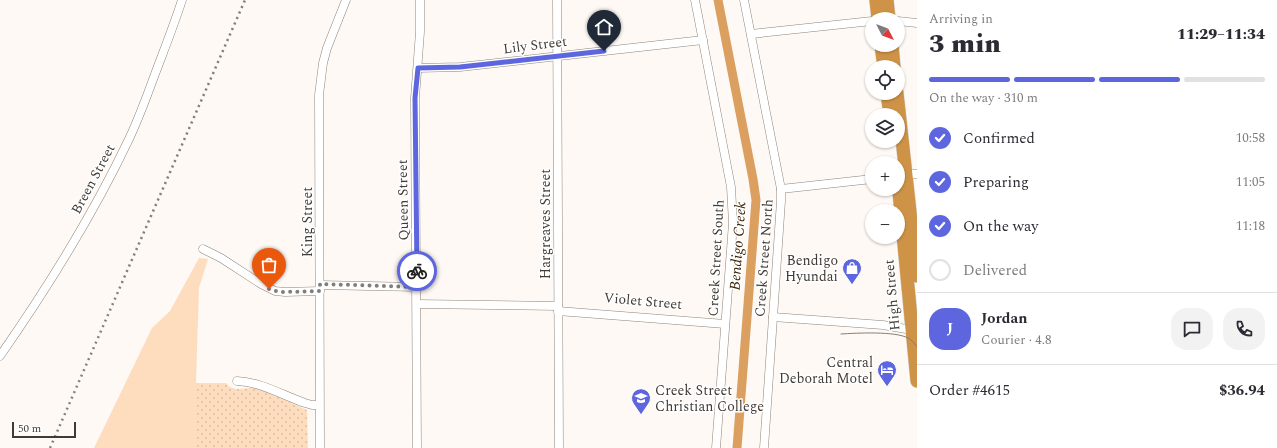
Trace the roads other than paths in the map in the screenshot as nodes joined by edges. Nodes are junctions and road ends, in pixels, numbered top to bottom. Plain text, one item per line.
1 (182, 0) edge
2 (346, 0) edge
3 (420, 0) edge
4 (557, 0) edge
5 (695, 0) edge
6 (744, 0) edge
7 (876, 0) edge
8 (887, 0) edge
9 (877, 12) edge
10 (888, 12) edge
11 (865, 22) edge
12 (905, 22) edge
13 (917, 23) edge
14 (751, 34) junction
15 (703, 40) junction
16 (558, 56) junction
17 (418, 68) junction
18 (898, 100) edge
19 (903, 156) edge
20 (905, 176) edge
21 (865, 180) edge
22 (781, 189) junction
23 (203, 249) dead end
24 (917, 276) edge
25 (417, 287) junction
26 (320, 288) junction
27 (417, 304) junction
28 (558, 308) junction
29 (773, 316) junction
30 (725, 324) junction
31 (914, 330) edge
32 (915, 348) edge
33 (0, 356) edge
34 (237, 381) dead end
35 (917, 381) edge
36 (320, 405) junction
37 (320, 448) edge
38 (417, 448) edge
39 (559, 448) edge
40 (716, 448) edge
41 (764, 448) edge

1 - 33 street, Breen Street
2 - 26 street, King Street
3 - 17 street, Queen Street
4 - 16 street, Hargreaves Street
5 - 15 street, Creek Street South
6 - 14 street, Creek Street North
7 - 9 highway
8 - 10 highway
11 - 14 street
12 - 13 street
14 - 22 street, Creek Street North
15 - 16 street, Lily Street
15 - 30 street, Creek Street South
16 - 17 street, Lily Street
16 - 28 street, Hargreaves Street
17 - 25 street, Queen Street
18 - 19 highway, High Street
20 - 24 highway, High Street
20 - 31 highway, High Street
21 - 22 street
22 - 29 street, Creek Street North
23 - 26 street
25 - 26 street
25 - 27 street, Queen Street
26 - 36 street, King Street
27 - 28 street, Violet Street
27 - 38 street, Queen Street
28 - 30 street, Violet Street
28 - 39 street, Hargreaves Street
29 - 31 street
29 - 41 street, Creek Street North
30 - 40 street, Creek Street South
31 - 32 highway, High Street
32 - 35 highway, High Street
34 - 36 street
36 - 37 street, King Street

